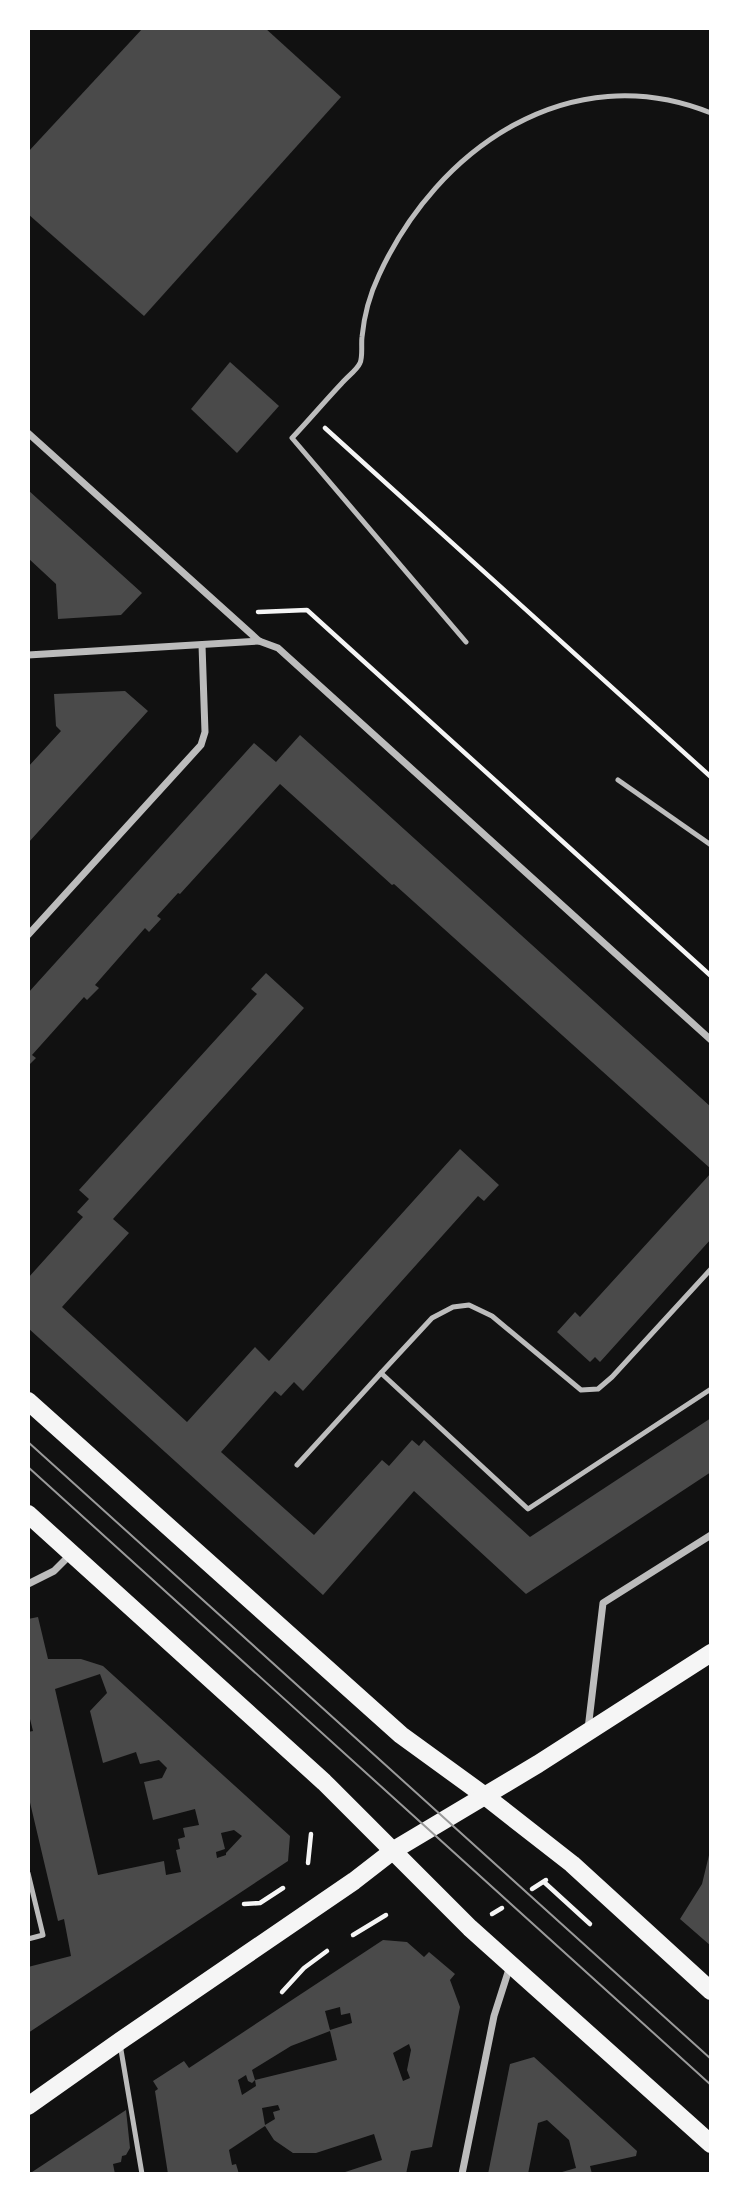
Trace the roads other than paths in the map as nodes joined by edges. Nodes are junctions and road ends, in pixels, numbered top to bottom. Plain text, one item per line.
1 (711, 113) edge
2 (28, 433) edge
3 (259, 642) junction
4 (466, 642) dead end
5 (202, 645) junction
6 (28, 654) edge
7 (618, 780) dead end
8 (711, 845) edge
9 (28, 935) edge
10 (711, 1040) edge
11 (711, 1269) edge
12 (381, 1373) junction
13 (711, 1389) edge
14 (28, 1401) edge
15 (297, 1465) dead end
16 (28, 1514) edge
17 (711, 1535) edge
18 (71, 1554) junction
19 (28, 1584) edge
20 (711, 1653) edge
21 (587, 1732) junction
22 (485, 1797) junction
23 (394, 1850) junction
24 (28, 1873) edge
25 (28, 1939) edge
26 (510, 1965) junction
27 (711, 1991) edge
28 (120, 2040) junction
29 (28, 2106) edge
30 (711, 2144) edge
31 (142, 2174) edge
32 (462, 2174) edge

1 - 4 lane
2 - 3 street
3 - 5 street
3 - 10 street
5 - 6 street
5 - 9 street
7 - 8 lane
11 - 12 lane
12 - 13 lane
12 - 15 lane
14 - 22 main road
16 - 18 main road
17 - 21 street
18 - 19 street
18 - 23 main road
20 - 21 main road
21 - 22 main road
22 - 23 main road
22 - 27 main road
23 - 26 main road
23 - 28 main road
24 - 25 lane
26 - 30 main road
26 - 32 street
28 - 29 main road
28 - 31 lane

